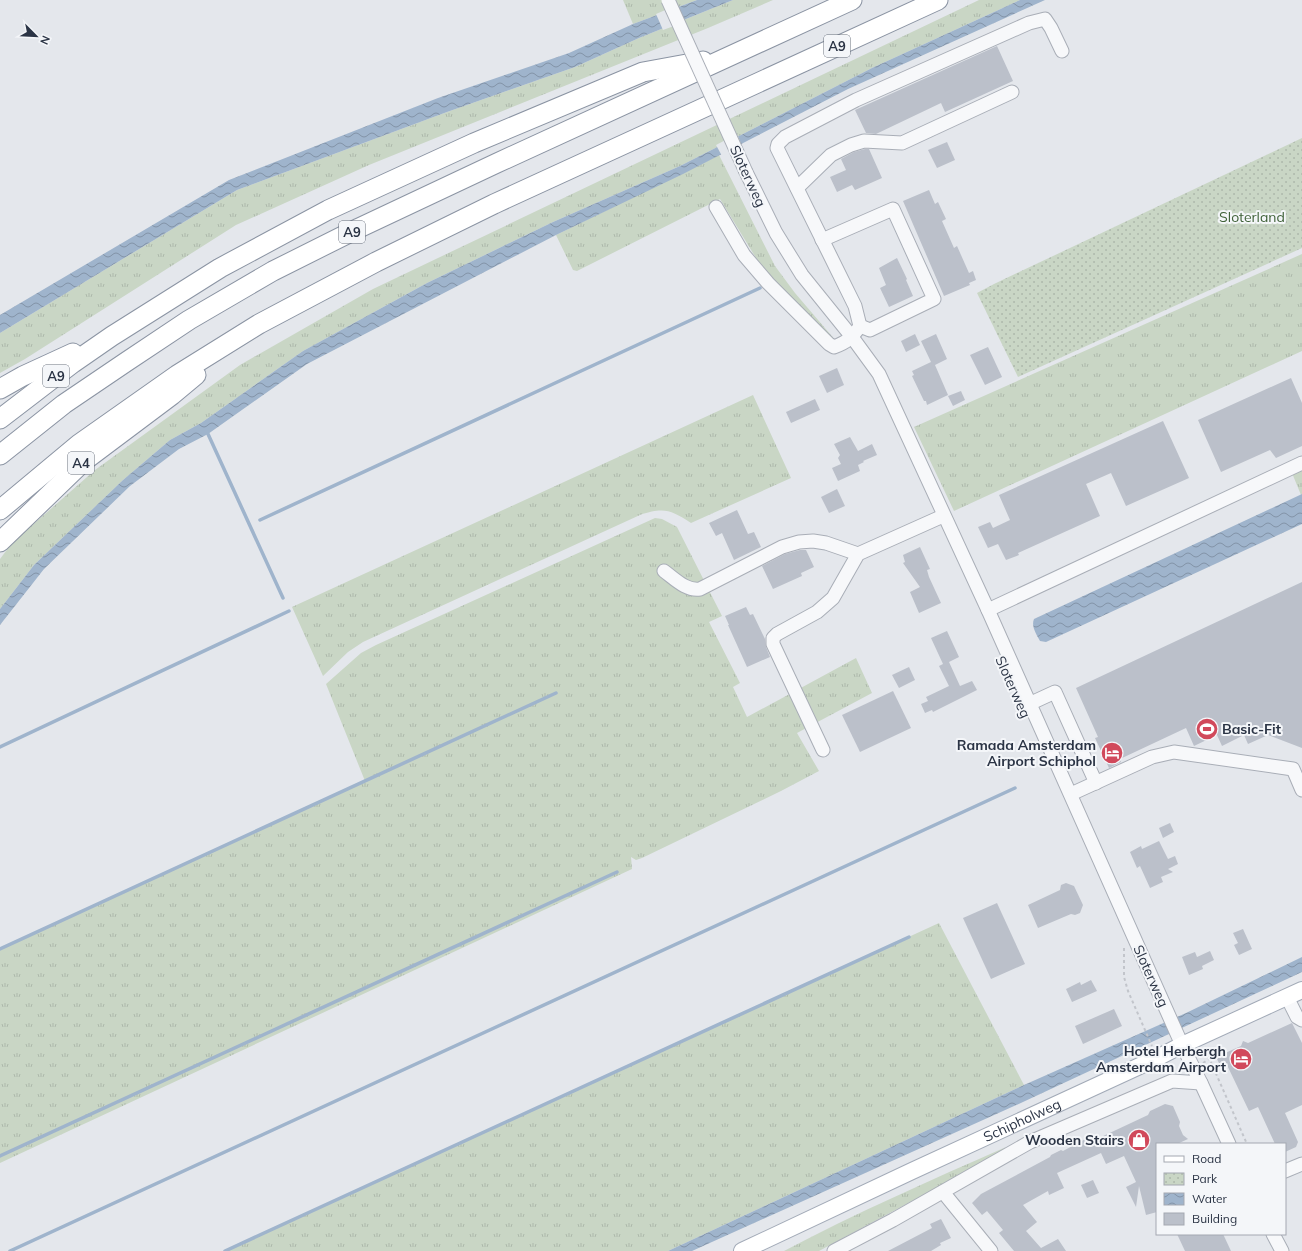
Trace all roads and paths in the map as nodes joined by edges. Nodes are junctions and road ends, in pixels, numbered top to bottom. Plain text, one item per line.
1 (668, 0) edge
2 (852, 0) edge
3 (938, 0) edge
4 (1062, 51) dead end
5 (732, 56) junction
6 (1012, 92) dead end
7 (797, 188) junction
8 (716, 207) dead end
9 (822, 240) junction
10 (259, 324) junction
11 (860, 326) junction
12 (112, 336) junction
13 (852, 337) junction
14 (0, 389) edge
15 (0, 418) edge
16 (0, 455) edge
17 (1302, 463) edge
18 (0, 510) edge
19 (943, 516) junction
20 (0, 542) edge
21 (858, 554) junction
22 (664, 571) dead end
23 (988, 610) junction
24 (1029, 704) junction
25 (823, 750) dead end
26 (1096, 783) junction
27 (1302, 790) edge
28 (1071, 794) junction
29 (1124, 945) dead end
30 (1302, 990) edge
31 (1287, 997) junction
32 (1302, 1020) edge
33 (1180, 1040) junction
34 (1151, 1043) dead end
35 (1206, 1051) dead end
36 (1202, 1082) junction
37 (1229, 1143) edge
38 (1247, 1143) edge
39 (1302, 1164) edge
40 (1286, 1171) edge
41 (943, 1192) junction
42 (1274, 1235) edge
43 (742, 1251) edge
44 (834, 1251) edge
45 (991, 1251) edge
46 (1282, 1251) edge

1 - 13 street, Sloterweg, bridge
2 - 5 highway, A9
3 - 10 highway, A9
4 - 7 street
5 - 12 highway, A9
5 - 16 highway, A9
6 - 7 street
7 - 9 street
8 - 13 street
9 - 11 street
9 - 11 street
10 - 18 highway, A9
10 - 20 highway, A4
11 - 13 street
12 - 14 highway, A9
12 - 15 highway, A9
13 - 19 street, Sloterweg
17 - 23 street
19 - 21 street
19 - 23 street, Sloterweg
21 - 22 street
21 - 25 street
23 - 24 street, Sloterweg
24 - 26 street
24 - 28 street, Sloterweg
26 - 27 street
26 - 28 street
28 - 33 street, Sloterweg
29 - 34 path, Sloterweg
30 - 31 main road, Schipholweg
31 - 32 street
31 - 33 main road, Schipholweg
33 - 36 street, Sloterweg
33 - 43 main road, Schipholweg
35 - 38 path
36 - 37 street, Sloterweg
36 - 41 street, Schipholweg
39 - 40 street
41 - 44 street, Schipholweg
41 - 45 street
42 - 46 street

